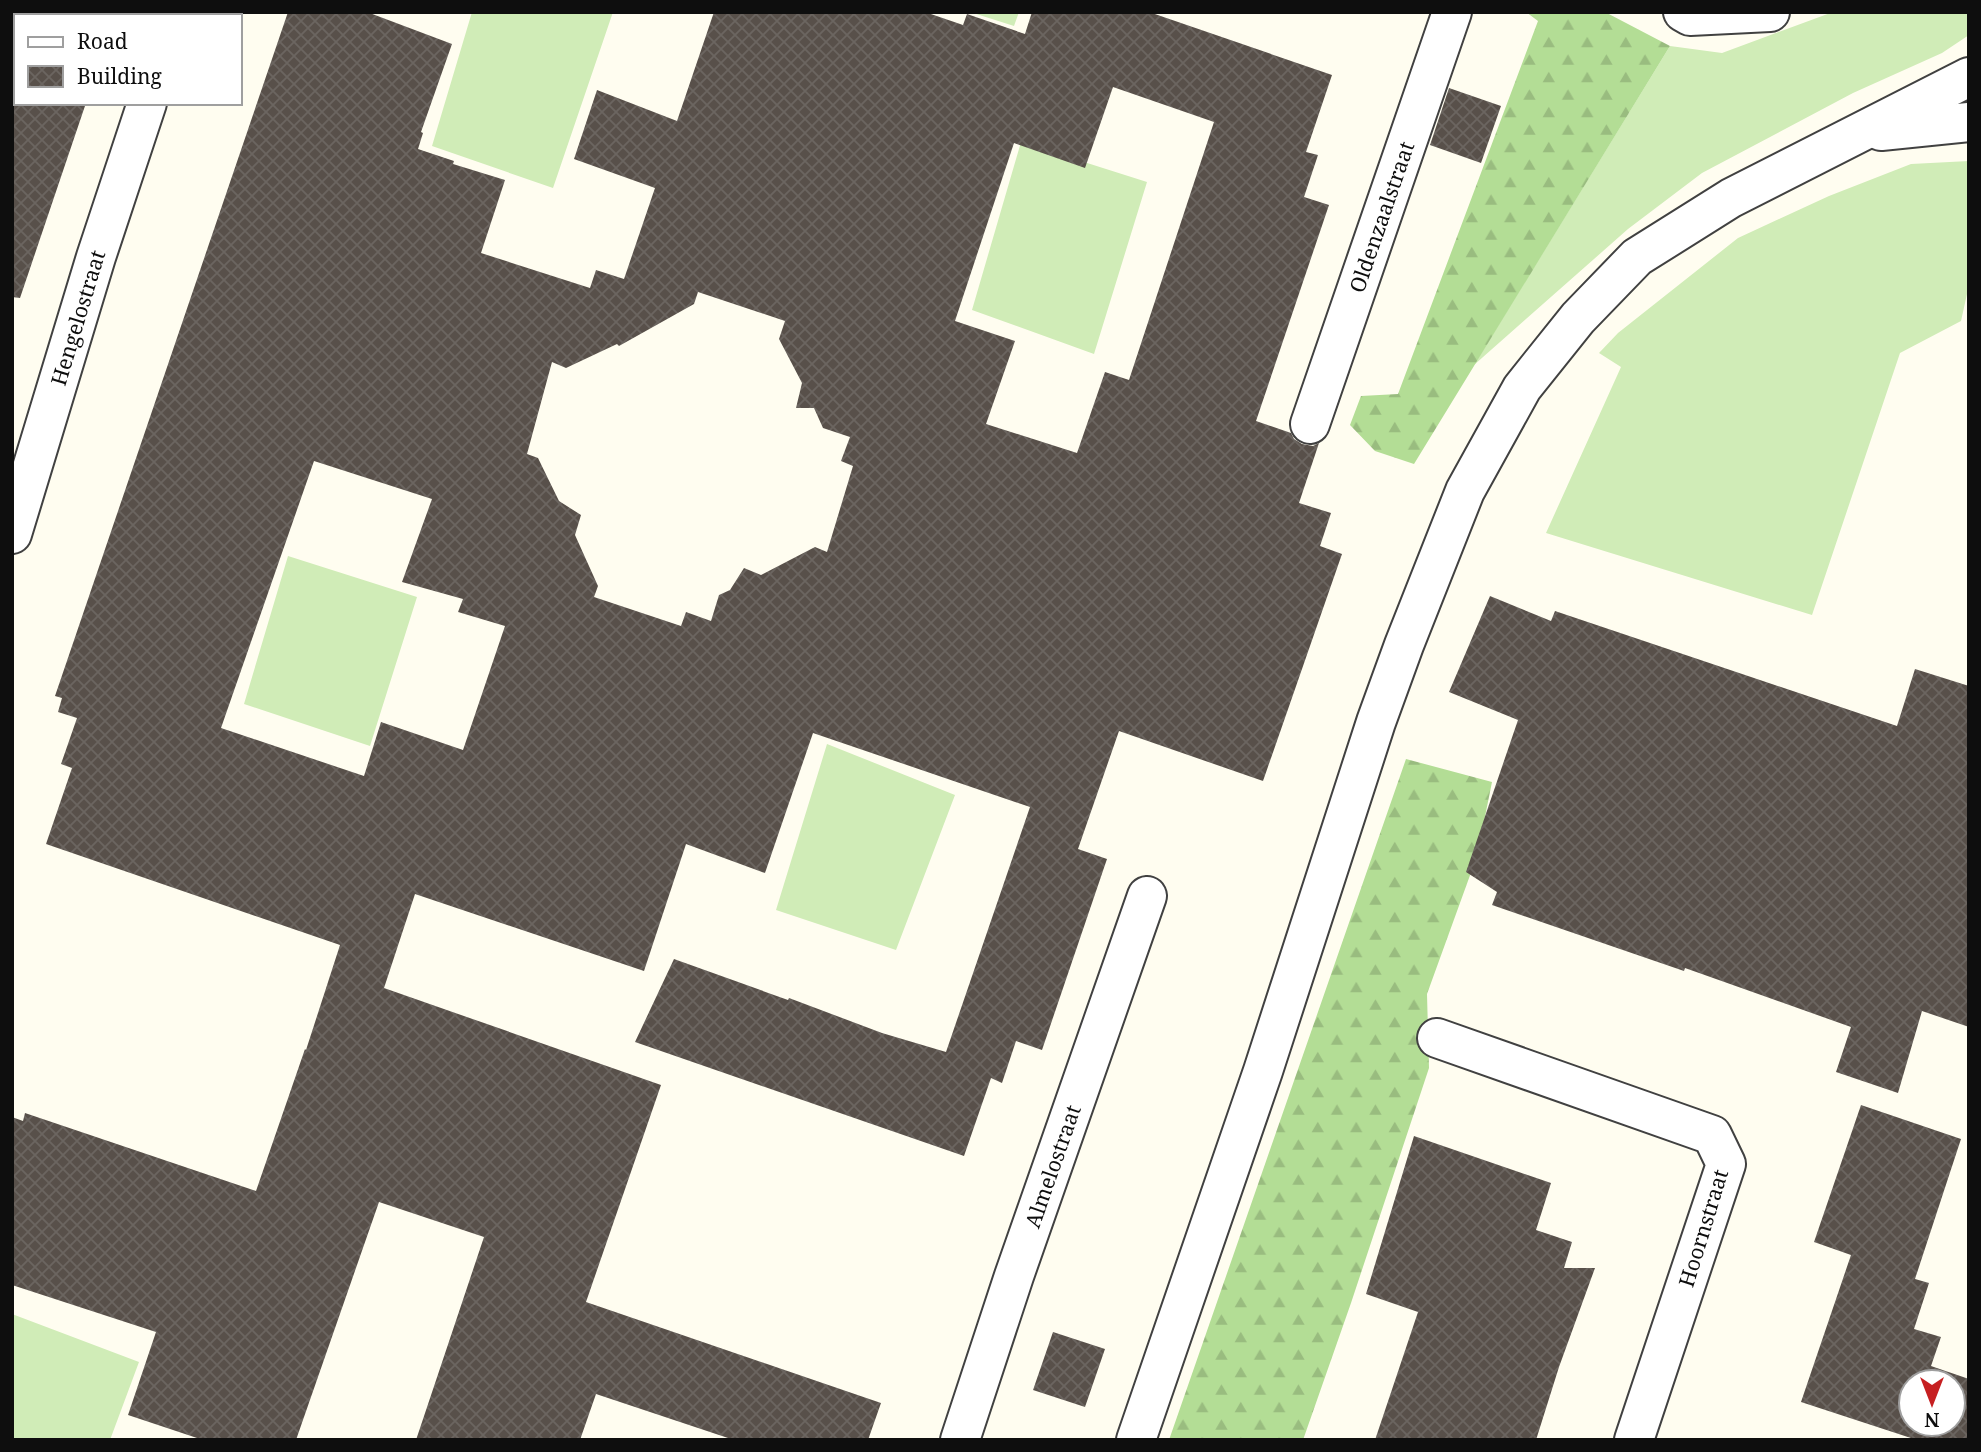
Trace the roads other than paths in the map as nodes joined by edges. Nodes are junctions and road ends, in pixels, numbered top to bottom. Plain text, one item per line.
1 (1452, 12) edge
2 (1682, 12) edge
3 (1770, 12) edge
4 (1969, 77) edge
5 (146, 105) edge
6 (1969, 122) edge
7 (1858, 133) junction
8 (1310, 424) dead end
9 (12, 534) edge
10 (1147, 896) dead end
11 (1437, 1038) dead end
12 (960, 1440) edge
13 (1136, 1440) edge
14 (1634, 1440) edge

1 - 8 street, Oldenzaalstraat
2 - 3 street
4 - 7 street
5 - 9 street, Hengelostraat
6 - 7 street
7 - 13 street
10 - 12 street, Almelostraat
11 - 14 street, Hoornstraat

